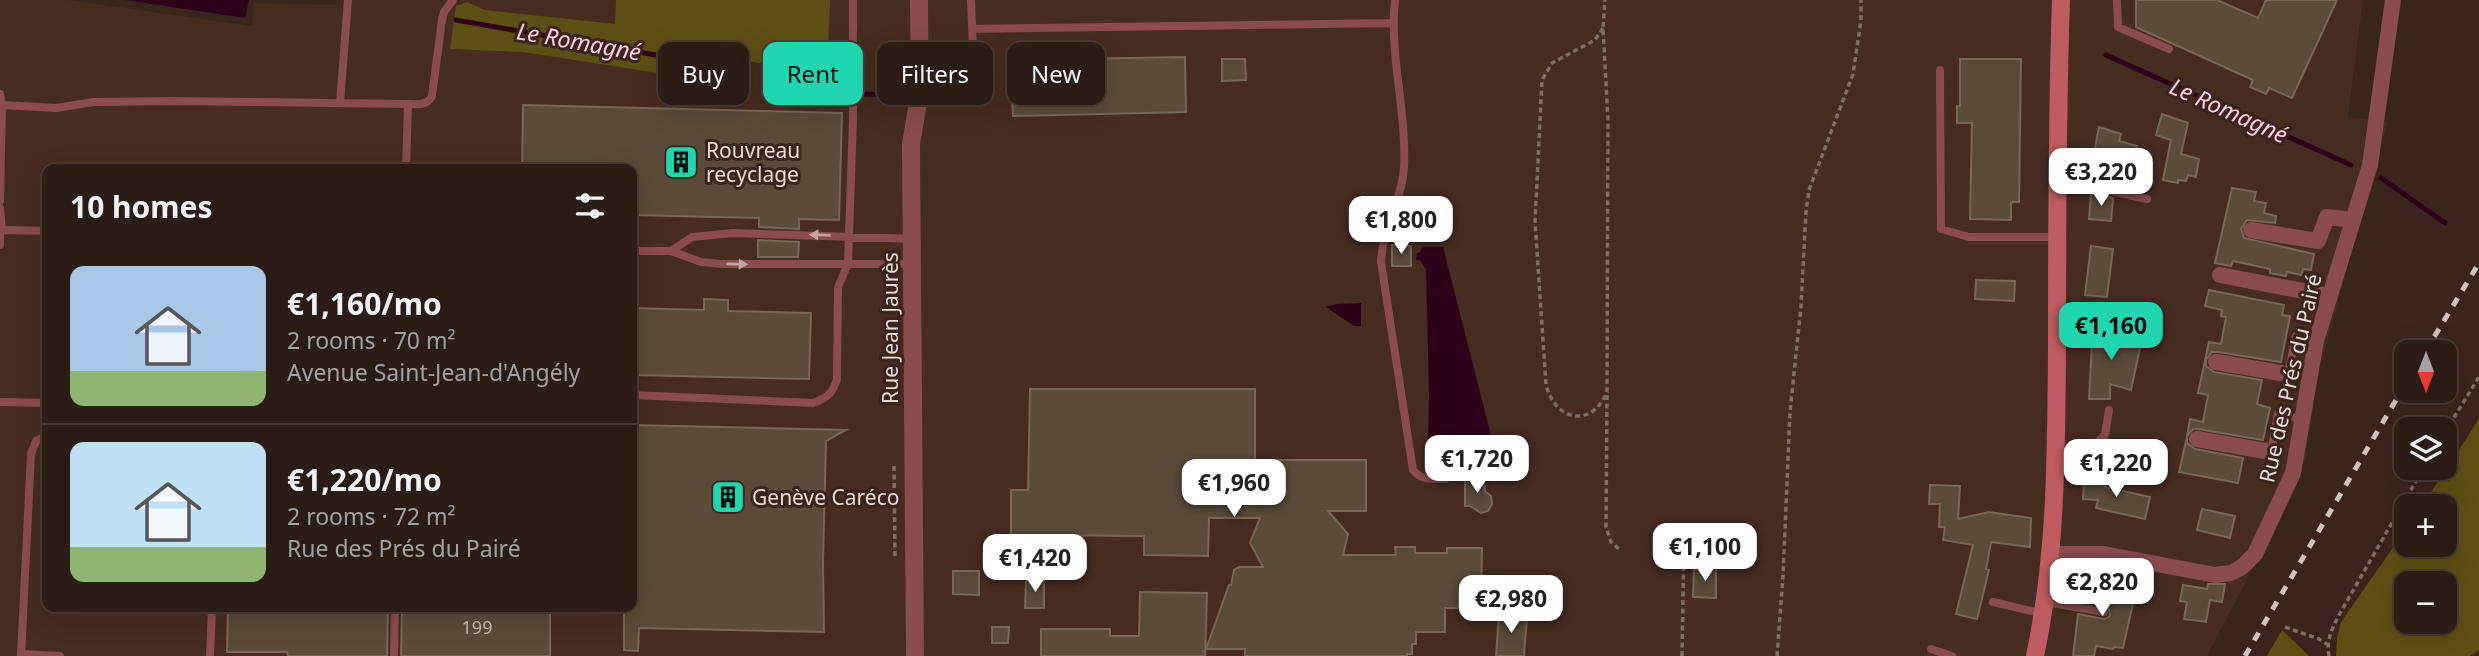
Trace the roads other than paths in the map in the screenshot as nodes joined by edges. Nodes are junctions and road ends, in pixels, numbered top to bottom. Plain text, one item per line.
1 (348, 0) edge
2 (453, 0) edge
3 (853, 0) edge
4 (919, 0) edge
5 (971, 0) edge
6 (1395, 0) edge
7 (2061, 0) edge
8 (2117, 0) edge
9 (2393, 0) edge
10 (1393, 23) junction
11 (972, 29) junction
12 (973, 42) edge
13 (2169, 49) dead end
14 (1940, 70) dead end
15 (0, 94) edge
16 (340, 103) junction
17 (408, 104) junction
18 (2, 105) junction
19 (405, 164) edge
20 (2057, 182) junction
21 (2147, 199) dead end
22 (0, 201) edge
23 (0, 208) edge
24 (2353, 220) junction
25 (1, 230) edge
26 (2251, 230) dead end
27 (42, 232) edge
28 (848, 237) junction
29 (2057, 237) junction
30 (913, 239) junction
31 (0, 245) edge
32 (637, 251) edge
33 (671, 251) junction
34 (848, 264) junction
35 (913, 264) junction
36 (2220, 275) dead end
37 (2329, 296) junction
38 (2316, 341) junction
39 (2216, 362) dead end
40 (2281, 373) joint
41 (637, 394) edge
42 (0, 402) edge
43 (42, 403) edge
44 (2109, 410) dead end
45 (2301, 419) junction
46 (42, 438) edge
47 (2197, 439) dead end
48 (2264, 452) joint
49 (2056, 453) junction
50 (1446, 479) dead end
51 (2052, 554) junction
52 (1993, 601) dead end
53 (2045, 608) junction
54 (212, 612) edge
55 (396, 612) edge
56 (2104, 612) dead end
57 (1931, 649) dead end
58 (21, 655) edge
59 (60, 656) edge
60 (210, 656) edge
61 (394, 656) edge
62 (915, 656) edge
63 (1952, 656) edge
64 (2035, 656) edge

1 - 16 lane
2 - 17 lane
3 - 28 lane
4 - 30 street, Rue Jean Jaurès
5 - 11 lane
6 - 10 lane
7 - 20 main road
8 - 13 lane
9 - 24 street, Rue des Prés du Pairé
10 - 11 lane
10 - 50 lane
11 - 12 lane
14 - 29 lane
15 - 18 lane
16 - 17 lane
16 - 18 lane
17 - 19 lane
18 - 22 lane
20 - 21 lane
20 - 29 main road
23 - 25 lane
24 - 26 street
24 - 37 street, Rue des Prés du Pairé
25 - 27 lane
25 - 31 lane
28 - 30 lane
28 -> 33 lane
28 - 34 lane
29 - 49 main road
30 - 35 street, Rue Jean Jaurès
32 - 33 lane
33 -> 34 lane
34 - 35 lane
34 - 41 lane
35 - 62 street, Rue Jean Jaurès
36 - 37 street
37 - 38 street, Rue des Prés du Pairé
38 - 40 lane
38 - 45 street, Rue des Prés du Pairé
39 - 40 street
42 - 43 lane
44 - 49 lane
45 - 48 lane
45 - 51 street, Rue des Prés du Pairé
46 - 58 lane
47 - 48 street
49 - 51 main road
51 - 53 main road
52 - 53 lane
53 - 56 lane
53 - 64 main road
54 - 60 lane
55 - 61 lane
57 - 63 lane
58 - 59 lane

